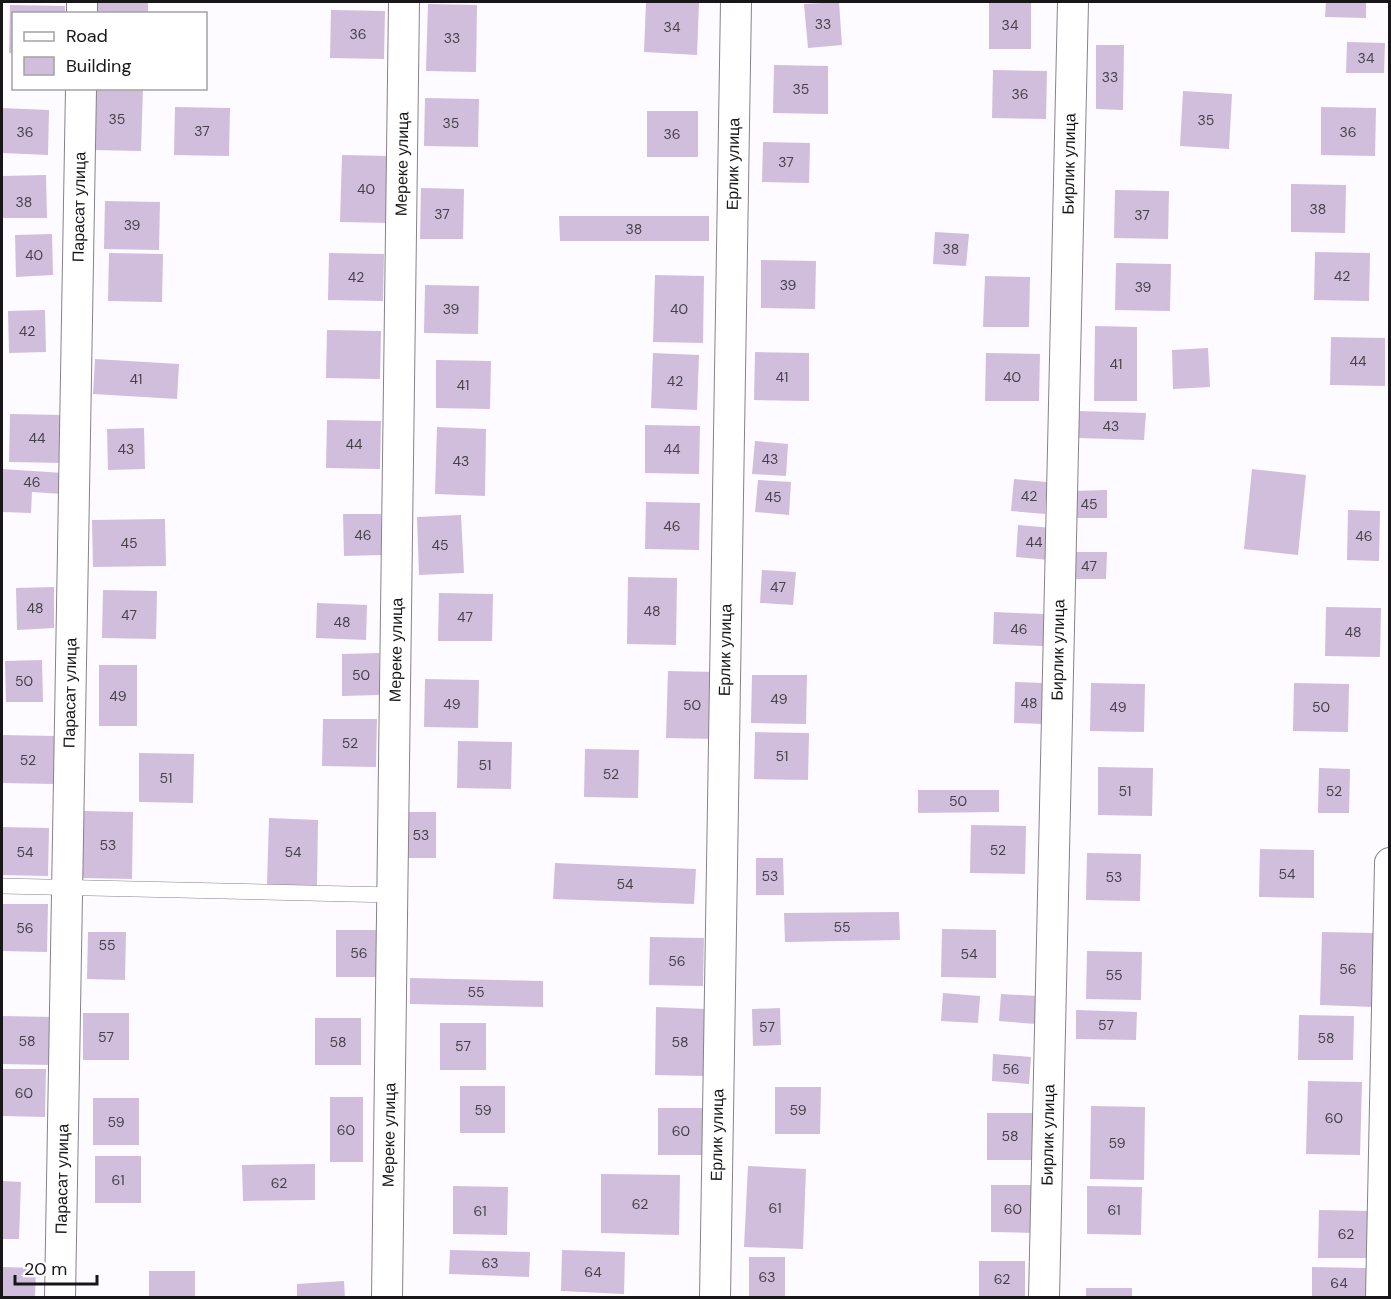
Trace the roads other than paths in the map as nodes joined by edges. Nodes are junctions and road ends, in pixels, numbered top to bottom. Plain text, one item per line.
1 (404, 2) edge
2 (736, 2) edge
3 (1073, 2) edge
4 (81, 90) edge
5 (1389, 863) edge
6 (2, 886) edge
7 (67, 888) junction
8 (393, 895) junction
9 (60, 1298) edge
10 (387, 1298) edge
11 (715, 1298) edge
12 (1044, 1298) edge
13 (1381, 1298) edge

1 - 8 street, Мереке улица
2 - 11 street, Ерлик улица
3 - 12 street, Бирлик улица
4 - 7 street, Парасат улица
5 - 13 street
6 - 7 lane
7 - 8 lane
7 - 9 street, Парасат улица
8 - 10 street, Мереке улица

